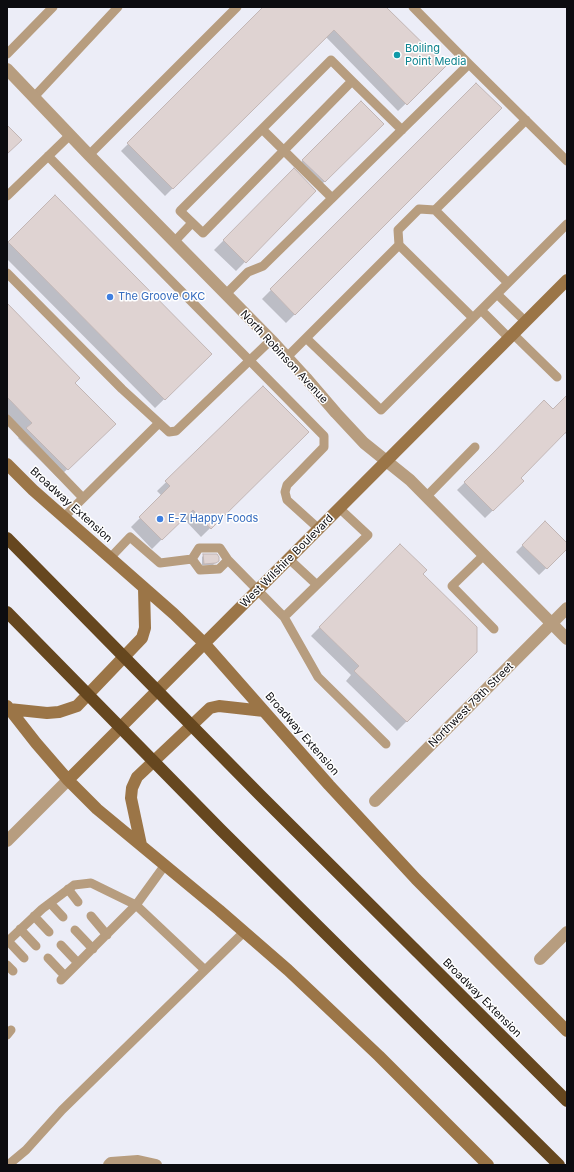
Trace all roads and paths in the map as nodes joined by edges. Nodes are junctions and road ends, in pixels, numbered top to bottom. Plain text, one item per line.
1 (53, 7) edge
2 (118, 7) edge
3 (237, 7) edge
4 (413, 7) edge
5 (7, 54) edge
6 (469, 64) junction
7 (7, 69) edge
8 (352, 81) junction
9 (34, 97) junction
10 (526, 120) junction
11 (262, 129) junction
12 (402, 130) junction
13 (70, 135) junction
14 (284, 151) junction
15 (89, 155) junction
16 (48, 156) junction
17 (567, 161) edge
18 (7, 196) edge
19 (332, 198) junction
20 (435, 210) junction
21 (192, 223) junction
22 (567, 224) edge
23 (174, 242) junction
24 (399, 245) junction
25 (7, 273) edge
26 (567, 281) edge
27 (508, 283) junction
28 (226, 294) junction
29 (497, 294) junction
30 (481, 310) junction
31 (473, 318) junction
32 (526, 322) junction
33 (511, 336) junction
34 (306, 338) junction
35 (271, 340) junction
36 (287, 358) junction
37 (250, 361) junction
38 (557, 377) dead end
39 (7, 419) edge
40 (160, 423) junction
41 (475, 447) dead end
42 (387, 461) junction
43 (7, 464) edge
44 (426, 497) junction
45 (84, 498) junction
46 (339, 508) junction
47 (64, 517) junction
48 (319, 529) junction
49 (7, 538) edge
50 (484, 555) junction
51 (110, 558) junction
52 (192, 559) junction
53 (289, 559) junction
54 (228, 560) junction
55 (317, 586) junction
56 (144, 588) junction
57 (258, 589) junction
58 (567, 608) edge
59 (7, 612) edge
60 (284, 617) junction
61 (552, 623) junction
62 (494, 629) dead end
63 (567, 639) edge
64 (204, 643) junction
65 (8, 708) edge
66 (264, 711) junction
67 (386, 744) dead end
68 (68, 780) junction
69 (375, 801) dead end
70 (7, 841) edge
71 (141, 845) junction
72 (165, 865) junction
73 (68, 889) junction
74 (78, 902) dead end
75 (50, 903) junction
76 (136, 905) junction
77 (34, 916) junction
78 (92, 916) dead end
79 (63, 917) dead end
80 (20, 929) junction
81 (75, 930) dead end
82 (49, 932) dead end
83 (244, 932) junction
84 (567, 932) edge
85 (107, 934) junction
86 (7, 942) edge
87 (61, 945) dead end
88 (36, 946) dead end
89 (93, 949) junction
90 (24, 958) dead end
91 (48, 958) dead end
92 (540, 959) dead end
93 (78, 963) junction
94 (204, 970) junction
95 (567, 1031) edge
96 (567, 1101) edge
97 (482, 1163) edge
98 (8, 1165) edge
99 (109, 1165) edge
100 (156, 1165) edge
101 (559, 1165) edge

1 - 5 lane
2 - 9 lane
3 - 15 lane
4 - 6 lane
6 - 10 lane
6 - 12 lane
7 - 9 street, North Robinson Avenue
8 - 11 lane
8 - 12 lane
8 - 14 lane
9 - 13 street, North Robinson Avenue
10 - 17 lane
10 - 20 lane
11 - 14 lane
11 - 21 lane
12 - 19 lane
13 - 15 street, North Robinson Avenue
13 - 16 lane
14 - 19 lane
14 - 21 lane
15 - 23 street, North Robinson Avenue
16 - 18 lane
16 - 37 lane
19 - 28 lane
20 - 24 lane
20 - 27 lane
21 - 23 lane
22 - 27 lane
23 - 28 street, North Robinson Avenue
24 - 31 lane
24 - 34 lane
25 - 40 lane
26 - 32 main road, West Wilshire Boulevard
27 - 29 lane
28 - 35 street, North Robinson Avenue
29 - 30 lane
29 - 32 lane
30 - 31 lane
30 - 33 lane
31 - 34 lane
32 - 33 main road, West Wilshire Boulevard
33 - 38 lane
33 - 42 main road, West Wilshire Boulevard
34 - 36 lane
35 - 36 street, North Robinson Avenue
35 - 37 lane
36 - 42 street, North Robinson Avenue
37 - 40 lane
37 - 48 lane
39 - 45 lane
40 - 45 lane
41 - 44 lane
42 - 44 street, North Robinson Avenue
42 - 46 main road, West Wilshire Boulevard
43 - 47 main road, Broadway Extension
44 - 50 street, North Robinson Avenue
45 - 47 lane
46 - 48 main road, West Wilshire Boulevard
46 - 55 lane
47 - 51 main road, Broadway Extension
48 - 53 main road, West Wilshire Boulevard
49 - 96 highway, Broadway Extension
50 - 61 street, North Robinson Avenue
50 - 62 lane
51 - 52 lane
51 - 56 main road, Broadway Extension
52 - 54 lane
52 - 54 lane
53 - 55 lane
53 - 57 main road, West Wilshire Boulevard
54 - 57 lane
55 - 60 lane
56 - 64 main road, Broadway Extension
56 - 65 main road
57 - 60 lane
57 - 64 main road, West Wilshire Boulevard
58 - 61 street, Northwest 79th Street
59 - 101 highway
60 - 67 lane
61 - 63 street, North Robinson Avenue
61 - 69 street, Northwest 79th Street
64 - 66 main road, Broadway Extension
64 - 68 main road, West Wilshire Boulevard
65 - 68 main road
66 - 71 main road
66 - 95 main road, Broadway Extension
68 - 70 street, West Wilshire Boulevard
68 - 71 main road
71 - 72 main road
72 - 76 lane
72 - 83 main road
73 - 74 lane
73 - 75 lane
73 - 76 lane
75 - 77 lane
75 - 79 lane
76 - 85 lane
76 - 94 lane
77 - 80 lane
77 - 82 lane
78 - 85 lane
80 - 86 lane
80 - 88 lane
81 - 89 lane
83 - 94 lane
83 - 97 main road
84 - 92 street
85 - 89 lane
86 - 90 lane
87 - 93 lane
89 - 93 lane
91 - 93 lane
94 - 98 lane
99 - 100 street

